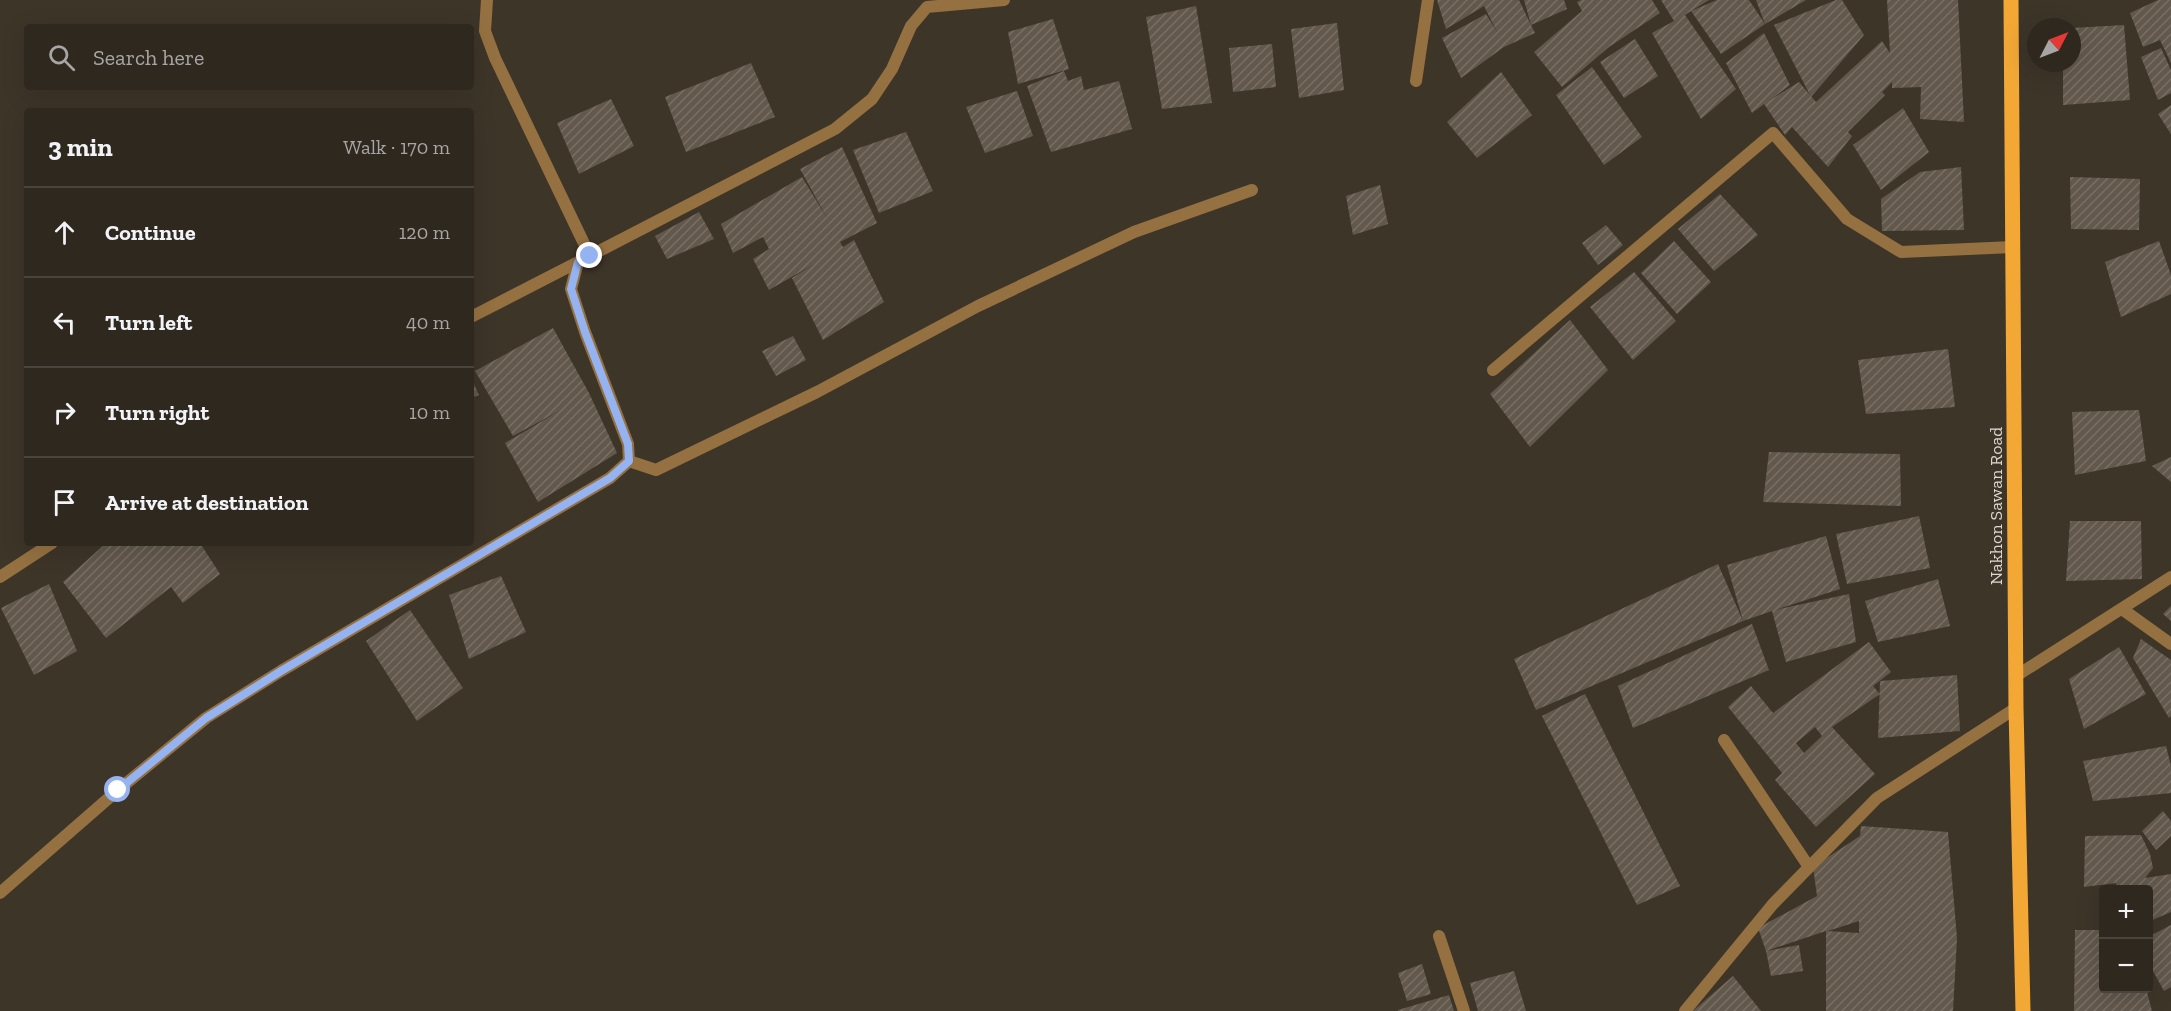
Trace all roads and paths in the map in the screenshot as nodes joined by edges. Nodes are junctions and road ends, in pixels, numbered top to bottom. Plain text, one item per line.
1 (487, 0) edge
2 (1004, 0) edge
3 (1428, 0) edge
4 (2011, 0) edge
5 (1416, 81) dead end
6 (1252, 190) dead end
7 (2013, 247) junction
8 (584, 259) junction
9 (474, 315) edge
10 (1493, 370) dead end
11 (629, 461) junction
12 (47, 546) edge
13 (0, 576) edge
14 (2171, 577) edge
15 (2122, 609) junction
16 (2171, 644) edge
17 (2016, 676) junction
18 (2016, 708) junction
19 (1724, 740) dead end
20 (1809, 867) junction
21 (0, 893) edge
22 (1439, 936) dead end
23 (1464, 1011) edge
24 (1684, 1011) edge
25 (2023, 1011) edge

1 - 8 street
2 - 8 street
3 - 5 street
4 - 7 main road, Nakhon Sawan Road
6 - 11 street
7 - 10 street
7 - 17 main road, Nakhon Sawan Road
8 - 9 street
8 - 11 street
11 - 21 street
12 - 13 street
14 - 15 street
15 - 16 street
15 - 17 street
17 - 18 main road, Nakhon Sawan Road
18 - 20 street
18 - 25 main road, Nakhon Sawan Road
19 - 20 street
20 - 24 street
22 - 23 street

